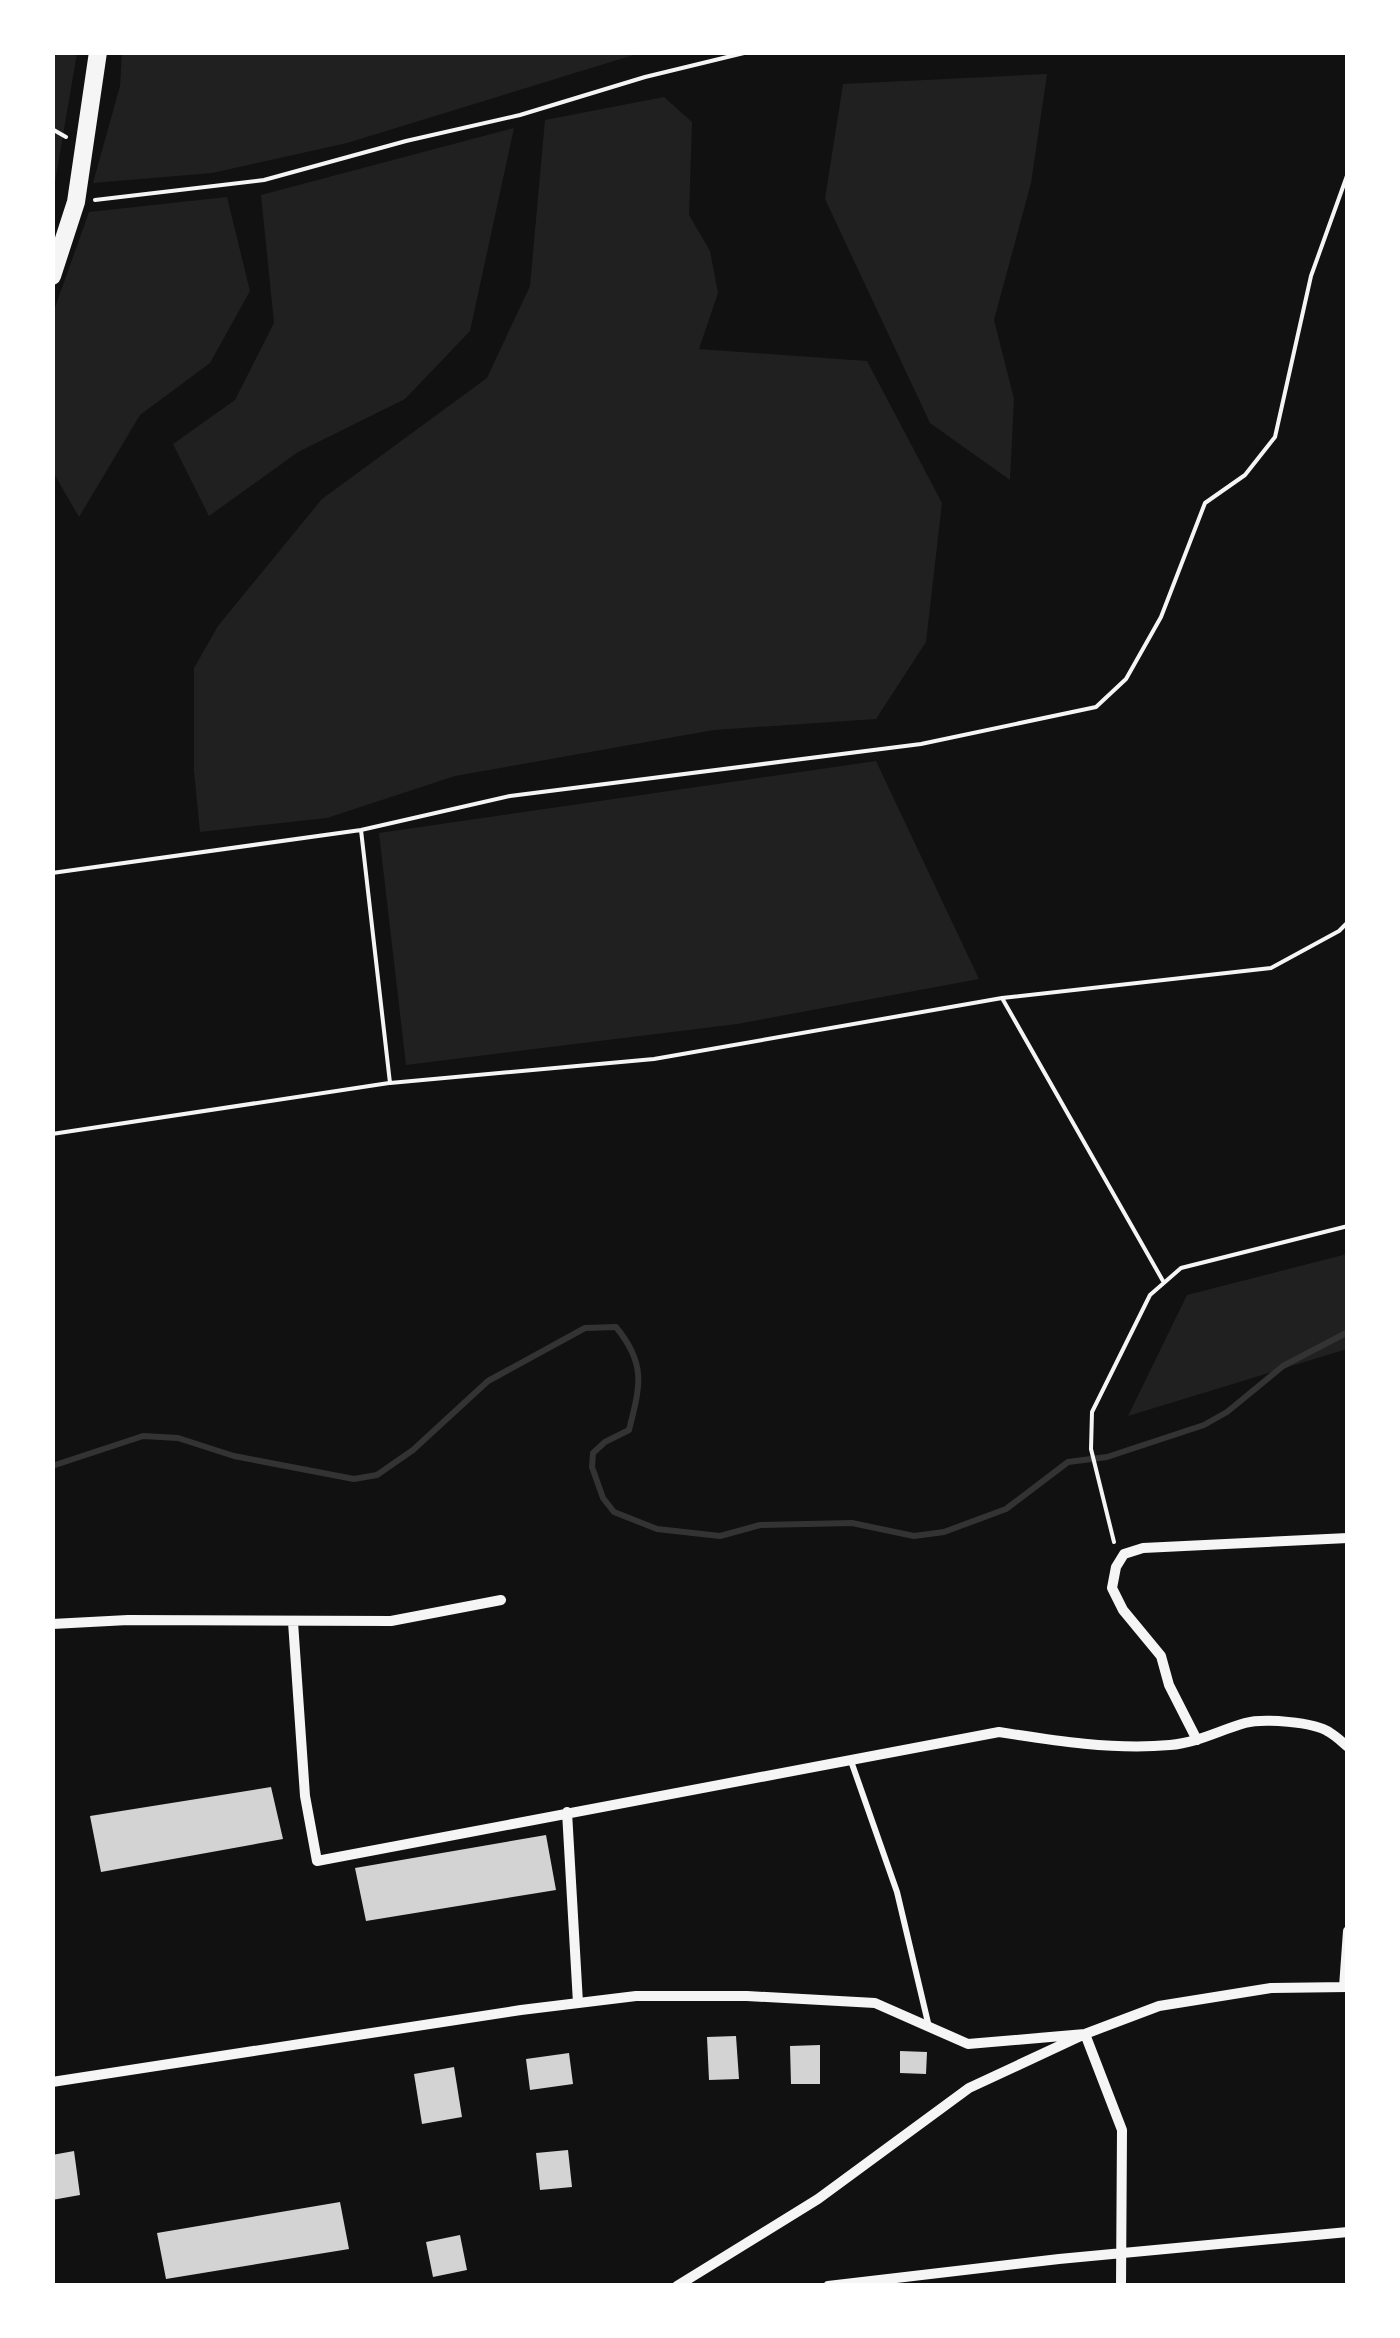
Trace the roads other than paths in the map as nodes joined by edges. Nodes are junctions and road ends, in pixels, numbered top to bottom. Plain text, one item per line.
1 (98, 52) edge
2 (52, 276) edge
3 (1348, 1538) edge
4 (501, 1600) dead end
5 (293, 1622) junction
6 (52, 1624) edge
7 (1197, 1740) junction
8 (1348, 1747) edge
9 (850, 1761) junction
10 (567, 1812) junction
11 (1348, 1931) edge
12 (1346, 1986) edge
13 (578, 2003) junction
14 (929, 2026) junction
15 (1086, 2034) junction
16 (52, 2082) edge
17 (1348, 2232) edge
18 (1122, 2252) junction
19 (678, 2286) edge
20 (828, 2286) edge
21 (1121, 2286) edge

1 - 2 main road
3 - 7 street
4 - 5 street
5 - 6 street
5 - 10 street
7 - 8 street
7 - 9 street
9 - 10 street
9 - 14 lane
10 - 13 street
11 - 12 street
12 - 15 street
13 - 14 street
13 - 16 street
14 - 15 street
15 - 18 street
15 - 19 street
17 - 18 street
18 - 20 street
18 - 21 street

